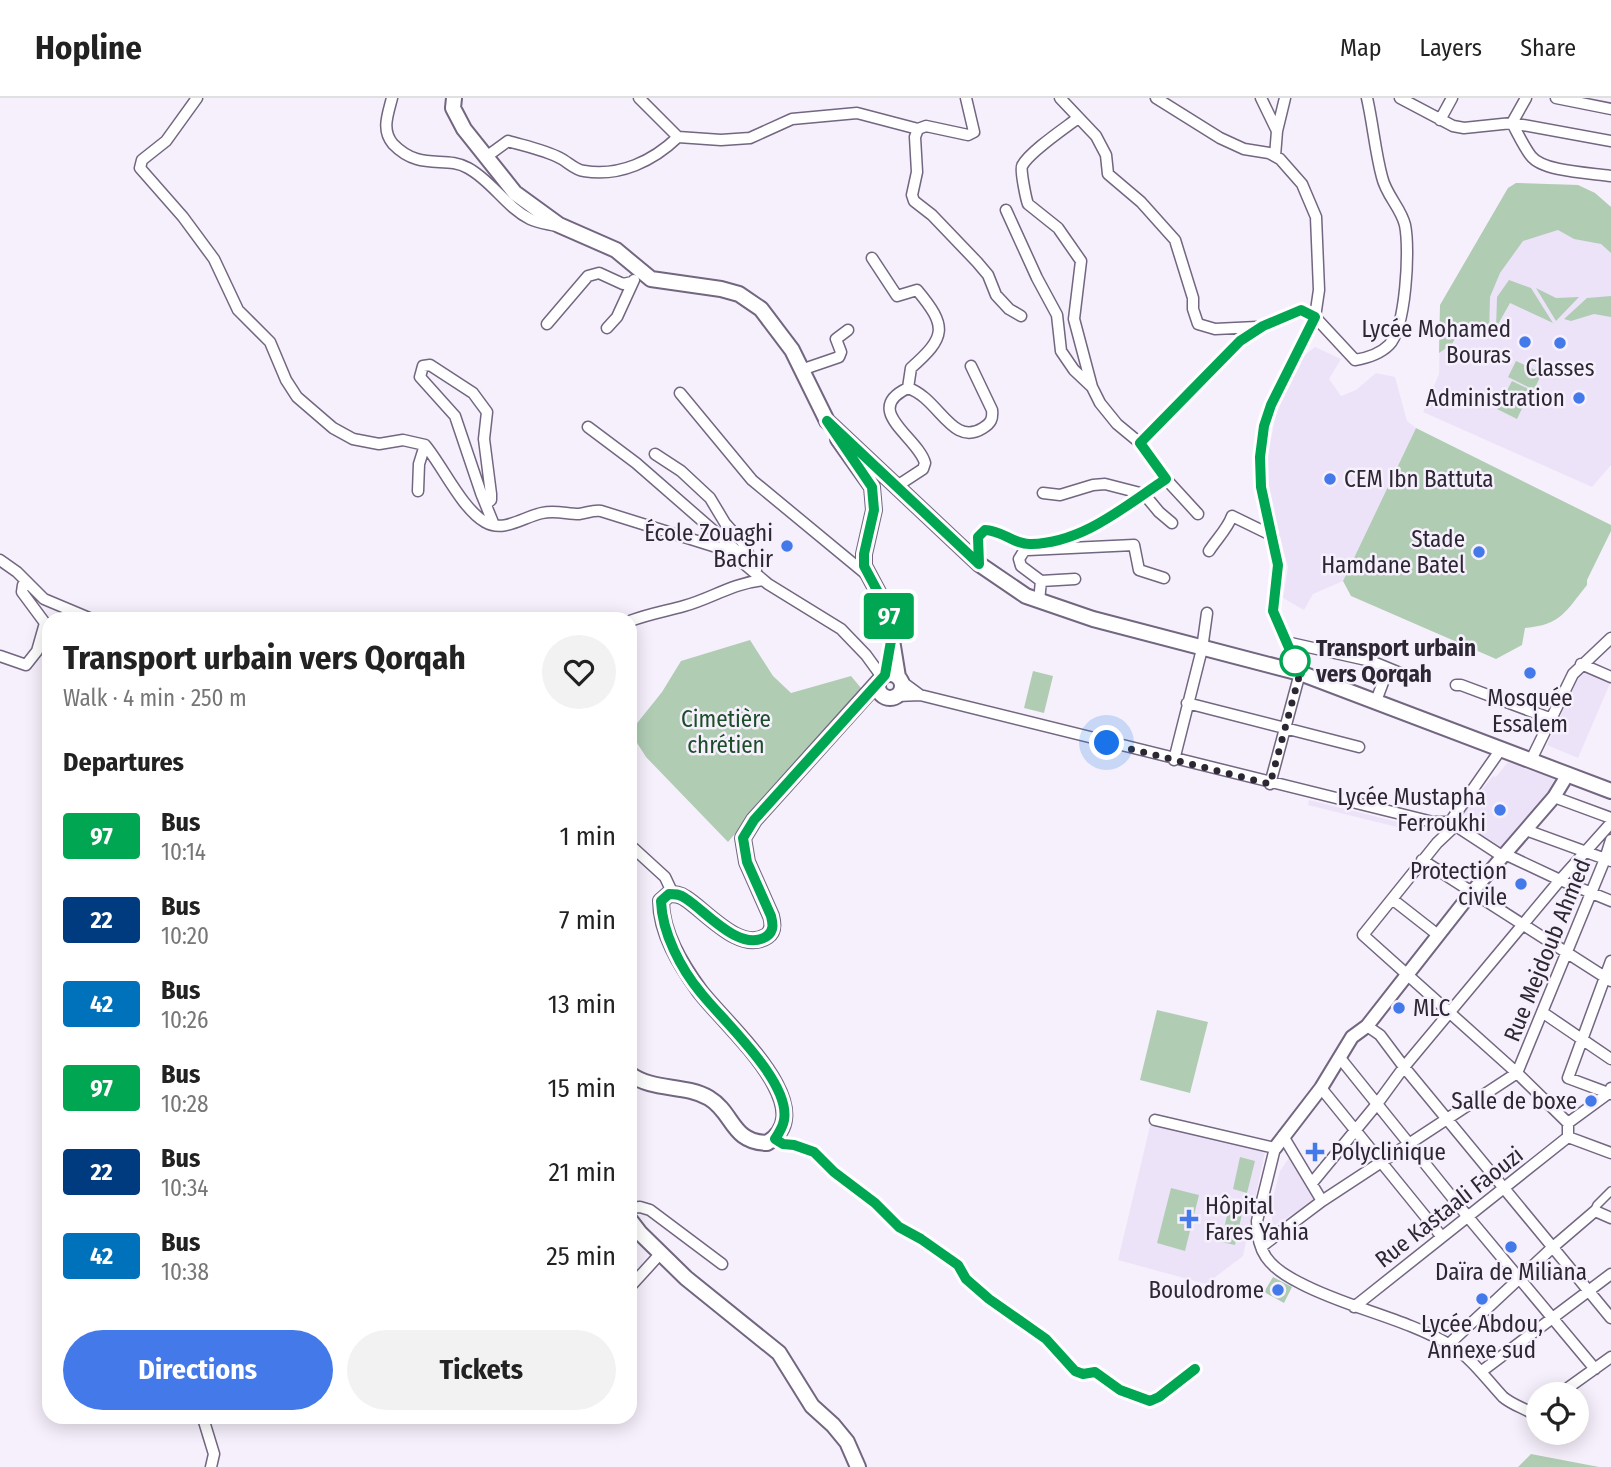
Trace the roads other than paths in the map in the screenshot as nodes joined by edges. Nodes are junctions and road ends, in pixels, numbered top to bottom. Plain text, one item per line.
1 (197, 98) edge
2 (392, 98) edge
3 (454, 98) edge
4 (639, 98) edge
5 (966, 98) edge
6 (1060, 98) edge
7 (1156, 98) edge
8 (1261, 98) edge
9 (1272, 98) edge
10 (1285, 98) edge
11 (1367, 98) edge
12 (1452, 98) edge
13 (1526, 98) edge
14 (1556, 98) edge
15 (1403, 99) edge
16 (1611, 109) edge
17 (1269, 114) junction
18 (1078, 118) junction
19 (1440, 120) junction
20 (1512, 123) junction
21 (918, 129) junction
22 (1277, 131) junction
23 (678, 137) junction
24 (1611, 141) edge
25 (1275, 156) junction
26 (486, 157) junction
27 (1611, 176) edge
28 (1006, 210) dead end
29 (568, 229) junction
30 (872, 258) dead end
31 (637, 277) junction
32 (1021, 316) dead end
33 (1315, 317) junction
34 (547, 324) dead end
35 (1263, 326) junction
36 (607, 328) dead end
37 (848, 330) dead end
38 (971, 366) dead end
39 (801, 370) junction
40 (1092, 387) junction
41 (908, 388) junction
42 (680, 393) dead end
43 (827, 421) junction
44 (588, 427) dead end
45 (1140, 443) junction
46 (425, 445) junction
47 (655, 454) dead end
48 (1166, 479) junction
49 (897, 486) junction
50 (418, 491) dead end
51 (1043, 493) dead end
52 (1144, 494) junction
53 (486, 504) junction
54 (1198, 514) dead end
55 (1171, 523) dead end
56 (494, 525) junction
57 (1273, 536) junction
58 (1209, 551) dead end
59 (0, 560) edge
60 (979, 564) junction
61 (756, 570) junction
62 (867, 576) junction
63 (1164, 578) dead end
64 (1075, 579) dead end
65 (763, 580) junction
66 (1041, 581) junction
67 (27, 582) junction
68 (1039, 601) junction
69 (75, 612) edge
70 (1207, 613) dead end
71 (42, 619) edge
72 (637, 619) edge
73 (42, 634) edge
74 (1611, 638) edge
75 (1286, 642) junction
76 (1202, 649) junction
77 (0, 656) edge
78 (1581, 664) junction
79 (1300, 673) junction
80 (1405, 675) dead end
81 (1385, 677) dead end
82 (1611, 677) edge
83 (889, 678) junction
84 (1455, 685) dead end
85 (920, 695) junction
86 (893, 697) junction
87 (1376, 701) junction
88 (1187, 703) junction
89 (853, 710) junction
90 (1552, 719) junction
91 (1284, 728) junction
92 (1359, 747) dead end
93 (1501, 749) junction
94 (1174, 760) junction
95 (1531, 760) junction
96 (1568, 774) junction
97 (1270, 784) junction
98 (1611, 791) edge
99 (1554, 797) junction
100 (1611, 820) edge
101 (1433, 822) junction
102 (1452, 824) junction
103 (1526, 830) junction
104 (1611, 840) edge
105 (1437, 842) junction
106 (637, 851) edge
107 (1585, 852) junction
108 (1502, 856) junction
109 (1422, 860) junction
110 (1608, 860) edge
111 (1560, 880) junction
112 (1472, 892) junction
113 (1591, 892) junction
114 (673, 894) junction
115 (1392, 899) junction
116 (1611, 901) edge
117 (1523, 925) junction
118 (1438, 935) junction
119 (1566, 953) junction
120 (1611, 961) edge
121 (1407, 973) junction
122 (1608, 979) edge
123 (1542, 1012) junction
124 (1450, 1013) junction
125 (1367, 1026) junction
126 (1582, 1040) junction
127 (1340, 1058) junction
128 (1611, 1059) edge
129 (1404, 1067) junction
130 (1517, 1073) junction
131 (637, 1078) edge
132 (1321, 1088) junction
133 (1610, 1092) edge
134 (1377, 1104) junction
135 (1447, 1119) junction
136 (1155, 1120) dead end
137 (1568, 1123) junction
138 (1355, 1130) junction
139 (1283, 1136) junction
140 (1568, 1137) junction
141 (775, 1139) junction
142 (1409, 1144) junction
143 (1275, 1148) junction
144 (1611, 1153) edge
145 (1381, 1163) junction
146 (1312, 1184) junction
147 (1504, 1188) junction
148 (1611, 1191) edge
149 (1322, 1201) junction
150 (637, 1207) edge
151 (1594, 1212) junction
152 (1468, 1217) junction
153 (1611, 1218) edge
154 (637, 1228) edge
155 (1442, 1237) junction
156 (1262, 1247) junction
157 (1553, 1247) junction
158 (660, 1254) junction
159 (722, 1264) dead end
160 (1611, 1274) edge
161 (637, 1279) edge
162 (1520, 1279) junction
163 (1589, 1292) junction
164 (1354, 1307) junction
165 (1611, 1318) edge
166 (1553, 1319) junction
167 (1449, 1344) junction
168 (1611, 1357) edge
169 (1195, 1369) dead end
170 (1595, 1369) junction
171 (1482, 1371) junction
172 (1576, 1382) edge
173 (1526, 1410) edge
174 (205, 1424) edge
175 (211, 1467) edge
176 (858, 1467) edge

1 - 46 street
2 - 29 street
3 - 26 main road
4 - 23 street
5 - 21 street
6 - 18 street
7 - 25 street
8 - 17 street
9 - 17 street
10 - 22 street
11 - 33 street
12 - 19 street
13 - 20 street
14 - 16 street
15 - 19 street
17 - 22 street
18 - 35 street
18 - 40 street
19 - 20 street
20 - 24 street
20 - 27 street
21 - 23 street
21 - 32 street
22 - 25 street
23 - 26 street
25 - 33 street
26 - 29 main road
28 - 40 street
29 - 31 main road
30 - 41 street
31 - 34 street
31 - 36 street
31 - 39 main road
33 - 35 street
33 - 57 street
35 - 45 street
37 - 39 street
38 - 41 street
39 - 43 main road
40 - 45 street
41 - 49 street
42 - 62 street
43 - 49 main road
43 - 62 main road
44 - 61 street
45 - 48 street
46 - 50 street
46 - 56 street
47 - 61 street
48 - 52 street
48 - 54 street
49 - 60 main road
51 - 52 street
52 - 55 street
52 - 60 street
53 - 53 street
53 - 56 street
56 - 65 street
57 - 58 street
57 - 75 street
59 - 67 street
60 - 68 main road
61 - 65 street
62 - 83 main road
63 - 66 street
64 - 66 street
65 - 72 street
65 - 83 street
66 - 68 street
67 - 69 street
67 - 71 street
68 - 76 main road
70 - 76 street
73 - 77 street
74 - 78 street
75 - 79 street
75 - 80 street
76 - 79 main road
76 - 88 street
78 - 82 street
78 - 90 street
79 - 87 main road
79 - 91 street
81 - 87 street
83 - 85 street
83 - 86 main road
83 - 86 main road
83 - 89 main road
84 - 90 street
85 - 86 street
85 - 94 street
86 - 89 main road
87 - 93 main road
88 - 91 street
88 - 94 street
89 - 114 main road
90 - 95 street
91 - 92 street
91 - 97 street
93 - 95 main road
93 - 102 street
94 - 97 street
95 - 96 main road
96 - 98 main road
96 - 99 street
97 - 101 street
99 - 100 street
99 - 103 street
100 - 107 street
101 - 102 street
101 - 105 street
102 - 105 street
102 - 108 street
103 - 107 street
103 - 108 street
104 - 110 street, Rue Mejdoub Ahmed
105 - 109 street
106 - 114 street
107 - 110 street
107 - 111 street
108 - 111 street
108 - 112 street
109 - 112 street
109 - 115 street
110 - 113 street, Rue Mejdoub Ahmed
111 - 113 street
111 - 117 street
112 - 117 street
112 - 118 street
113 - 116 street
113 - 119 street, Rue Mejdoub Ahmed
114 - 141 main road
115 - 118 street
115 - 121 street
117 - 119 street
117 - 124 street
118 - 121 street
119 - 122 street
119 - 123 street, Rue Mejdoub Ahmed
120 - 122 street
121 - 124 street
121 - 125 street
122 - 126 street
123 - 126 street
123 - 130 street, Rue Mejdoub Ahmed
124 - 129 street
124 - 130 street
125 - 127 street
125 - 129 street
126 - 128 street
126 - 133 street
127 - 132 street
127 - 134 street
129 - 134 street
129 - 135 street
130 - 135 street
130 - 137 street
131 - 141 main road
132 - 138 street
132 - 139 street
133 - 137 street
134 - 138 street
134 - 142 street
135 - 142 street
135 - 147 street
136 - 143 street
137 - 140 street
138 - 145 street
138 - 146 street
139 - 143 street
139 - 146 street
140 - 144 street
140 - 147 street, Rue Kastaali Faouzi
141 - 169 street
142 - 145 street
142 - 152 street
143 - 156 street
145 - 149 street
145 - 155 street
146 - 149 street
147 - 152 street, Rue Kastaali Faouzi
147 - 157 street
148 - 151 street
149 - 156 street
150 - 159 street
151 - 153 street
151 - 157 street
152 - 155 street, Rue Kastaali Faouzi
152 - 162 street
154 - 158 main road
155 - 164 street, Rue Kastaali Faouzi
156 - 164 street
157 - 162 street
157 - 163 street
158 - 161 street
158 - 176 main road
160 - 163 street
162 - 166 street
162 - 167 street
163 - 165 street
163 - 166 street
164 - 167 street
166 - 170 street
166 - 171 street
167 - 171 street
168 - 170 street
170 - 172 street
171 - 173 street
174 - 175 street

